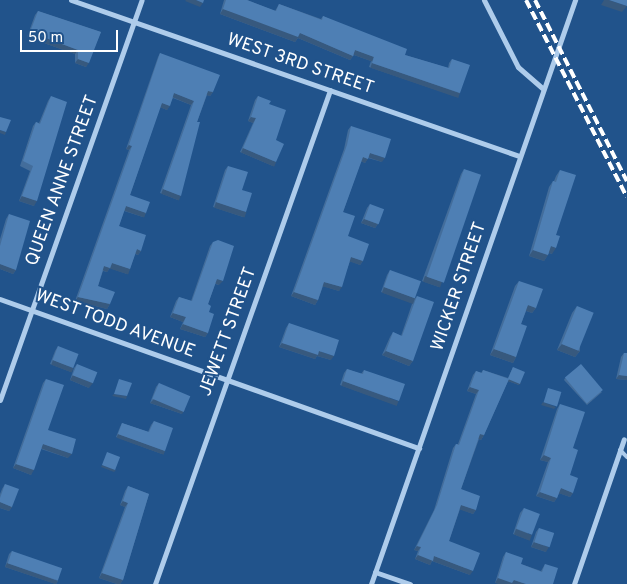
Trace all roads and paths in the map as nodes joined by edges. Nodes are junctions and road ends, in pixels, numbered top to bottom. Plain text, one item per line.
1 (71, 0) edge
2 (142, 0) edge
3 (484, 0) edge
4 (575, 0) edge
5 (134, 22) junction
6 (542, 88) junction
7 (330, 90) junction
8 (520, 156) junction
9 (0, 299) edge
10 (32, 310) junction
11 (227, 380) junction
12 (0, 400) edge
13 (624, 439) dead end
14 (419, 448) junction
15 (620, 450) junction
16 (627, 456) edge
17 (375, 572) junction
18 (155, 584) edge
19 (371, 584) edge
20 (410, 584) edge
21 (574, 584) edge

1 - 5 street, WEST 3RD STREET
2 - 5 street, QUEEN ANNE STREET
3 - 6 street
4 - 6 street, WICKER STREET
5 - 7 street, WEST 3RD STREET
5 - 10 street, QUEEN ANNE STREET
6 - 8 street, WICKER STREET
7 - 8 street, WEST 3RD STREET
7 - 11 street, JEWETT STREET
8 - 14 street, WICKER STREET
9 - 10 street, WEST TODD AVENUE
10 - 11 street, WEST TODD AVENUE
10 - 12 street, QUEEN ANNE STREET
11 - 14 street, WEST TODD AVENUE
11 - 18 street, JEWETT STREET
13 - 15 street
14 - 17 street, WICKER STREET
15 - 16 lane
15 - 21 street
17 - 19 street, WICKER STREET
17 - 20 street

